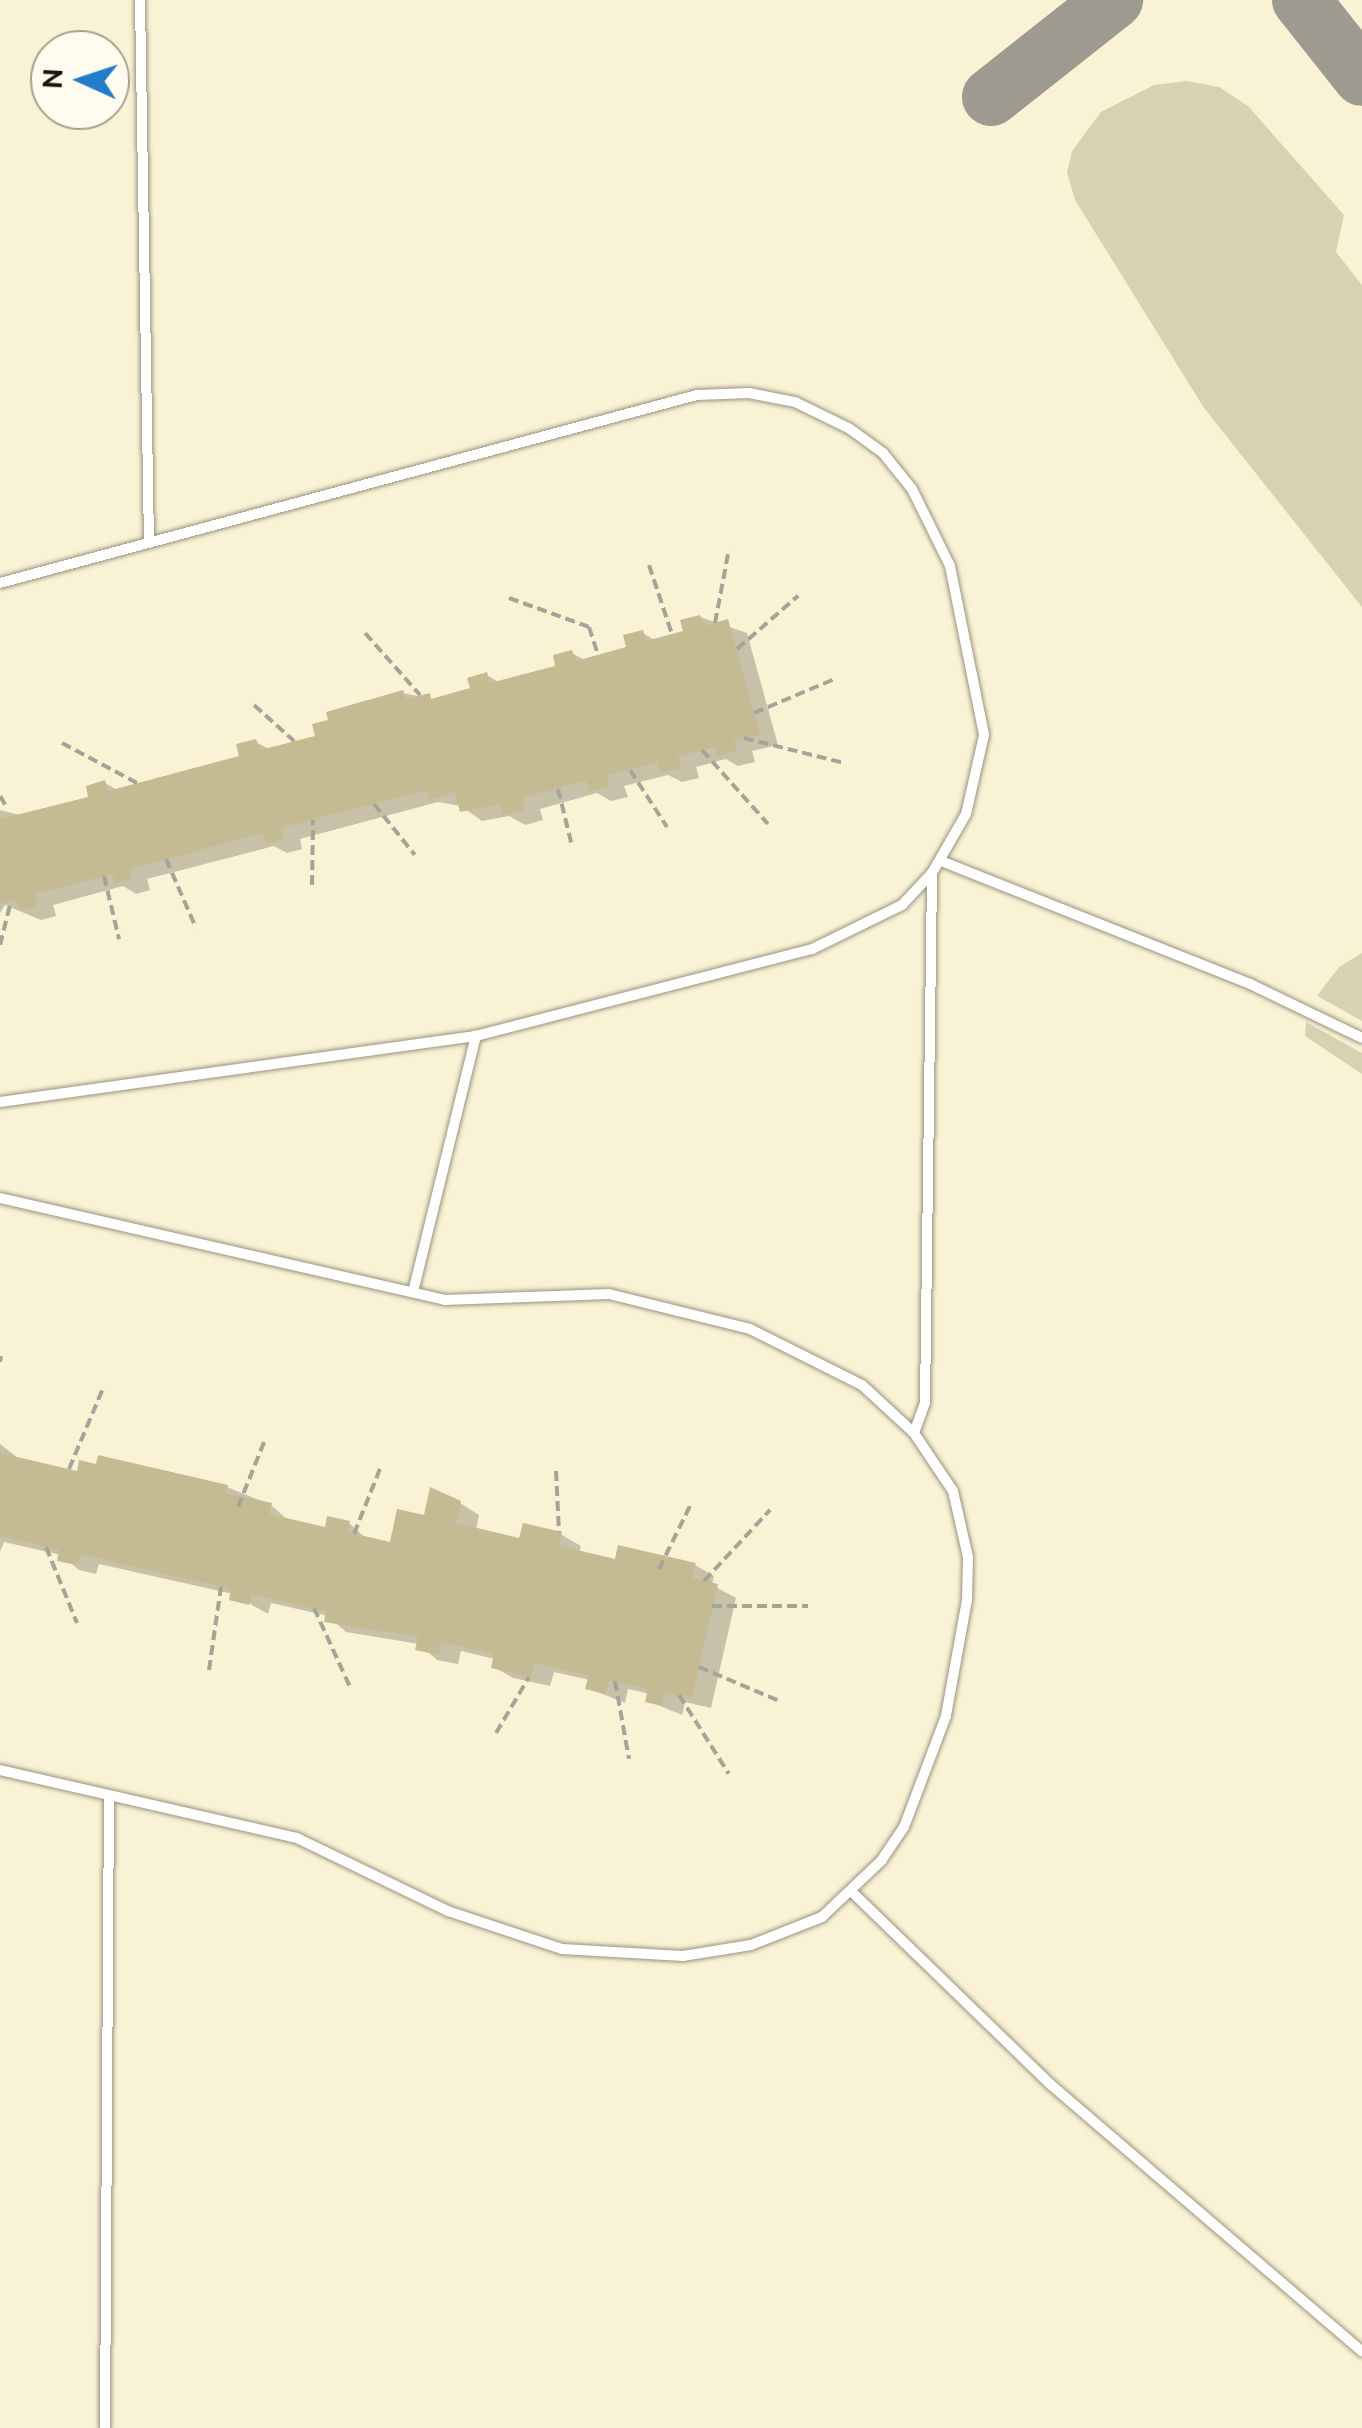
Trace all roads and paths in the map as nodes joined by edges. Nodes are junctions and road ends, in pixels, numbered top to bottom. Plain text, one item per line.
1 (140, 0) edge
2 (148, 543) junction
3 (729, 549) dead end
4 (649, 565) dead end
5 (0, 583) edge
6 (798, 596) dead end
7 (509, 598) dead end
8 (716, 623) dead end
9 (365, 633) dead end
10 (672, 634) dead end
11 (736, 649) dead end
12 (598, 654) dead end
13 (838, 678) dead end
14 (420, 695) dead end
15 (254, 705) dead end
16 (754, 712) dead end
17 (744, 738) dead end
18 (294, 741) dead end
19 (62, 743) dead end
20 (702, 750) dead end
21 (844, 763) dead end
22 (630, 770) dead end
23 (138, 783) dead end
24 (558, 789) dead end
25 (0, 796) edge
26 (374, 804) dead end
27 (6, 806) dead end
28 (313, 820) dead end
29 (768, 824) dead end
30 (667, 827) dead end
31 (572, 846) dead end
32 (415, 855) dead end
33 (166, 859) dead end
34 (941, 861) junction
35 (932, 873) junction
36 (104, 876) dead end
37 (312, 885) dead end
38 (11, 901) dead end
39 (196, 928) dead end
40 (118, 939) dead end
41 (0, 946) edge
42 (476, 1036) junction
43 (1362, 1038) edge
44 (0, 1102) edge
45 (0, 1198) edge
46 (413, 1292) junction
47 (104, 1386) dead end
48 (914, 1433) junction
49 (265, 1440) dead end
50 (381, 1466) dead end
51 (69, 1469) dead end
52 (556, 1471) dead end
53 (690, 1506) dead end
54 (238, 1507) dead end
55 (770, 1510) dead end
56 (559, 1532) dead end
57 (354, 1534) dead end
58 (46, 1546) dead end
59 (659, 1569) dead end
60 (704, 1581) dead end
61 (221, 1587) dead end
62 (712, 1606) dead end
63 (808, 1606) dead end
64 (314, 1608) dead end
65 (77, 1623) dead end
66 (698, 1668) dead end
67 (209, 1670) dead end
68 (528, 1677) dead end
69 (615, 1681) dead end
70 (350, 1688) dead end
71 (678, 1695) dead end
72 (777, 1700) dead end
73 (496, 1733) dead end
74 (629, 1759) dead end
75 (0, 1770) edge
76 (729, 1774) dead end
77 (109, 1796) junction
78 (852, 1892) junction
79 (1362, 2351) edge
80 (106, 2428) edge

1 - 2 lane
2 - 5 lane
2 - 34 lane
3 - 8 path
4 - 10 path
6 - 11 path
7 - 12 path
9 - 14 path
13 - 16 path
15 - 18 path
17 - 21 path
19 - 23 path
20 - 29 path
22 - 30 path
24 - 31 path
25 - 27 path
26 - 32 path
28 - 37 path
33 - 39 path
34 - 35 lane
34 - 43 lane
35 - 42 lane
35 - 48 lane
36 - 40 path
38 - 41 path
42 - 44 lane
42 - 46 lane
45 - 46 lane
46 - 48 lane
47 - 51 path
48 - 78 lane
49 - 54 path
50 - 57 path
52 - 56 path
53 - 59 path
55 - 60 path
58 - 65 path
61 - 67 path
62 - 63 path
64 - 70 path
66 - 72 path
68 - 73 path
69 - 74 path
71 - 76 path
75 - 77 lane
77 - 78 lane
77 - 80 lane
78 - 79 lane

